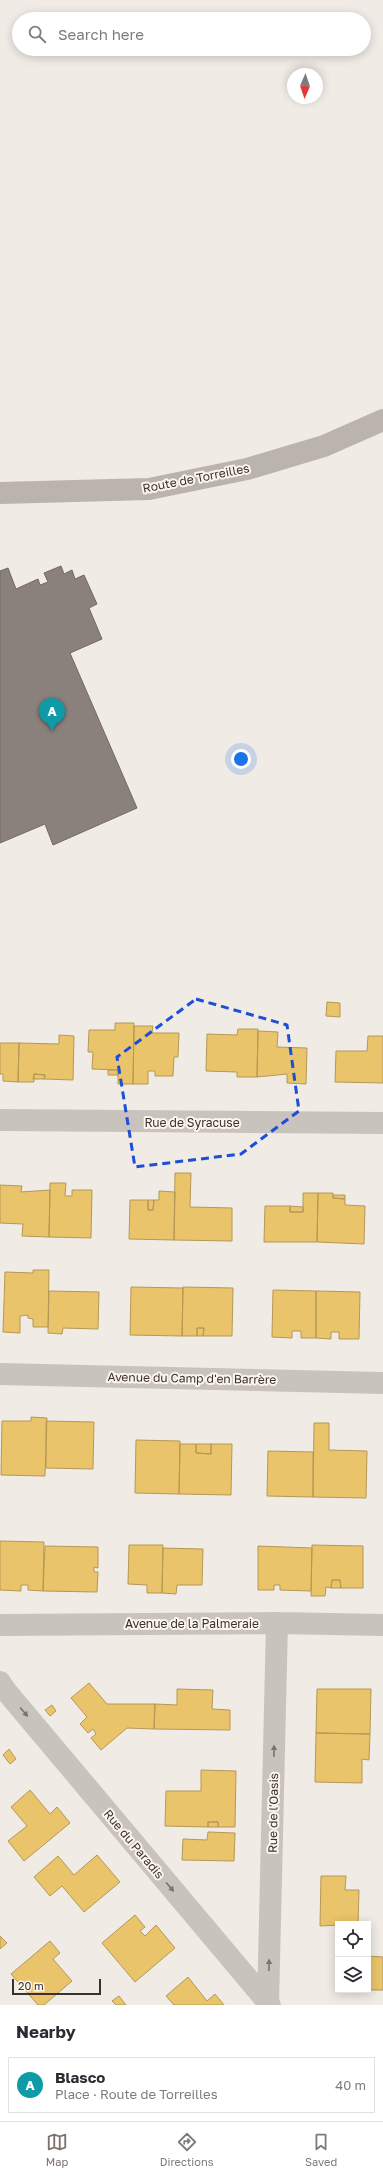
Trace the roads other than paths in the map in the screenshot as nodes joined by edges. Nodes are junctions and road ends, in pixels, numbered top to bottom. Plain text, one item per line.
1 (383, 420) edge
2 (0, 492) edge
3 (0, 1120) edge
4 (383, 1123) edge
5 (0, 1374) edge
6 (383, 1383) edge
7 (277, 1622) junction
8 (0, 1625) edge
9 (383, 1625) edge
10 (0, 1682) edge
11 (269, 2004) edge

1 - 2 main road, Route de Torreilles
3 - 4 street, Rue de Syracuse
5 - 6 street, Avenue du Camp d'en Barrère
7 - 8 street, Avenue de la Palmeraie
7 - 9 street, Avenue de la Palmeraie
11 -> 7 street, Rue de l'Oasis
10 -> 11 street, Rue du Paradis

